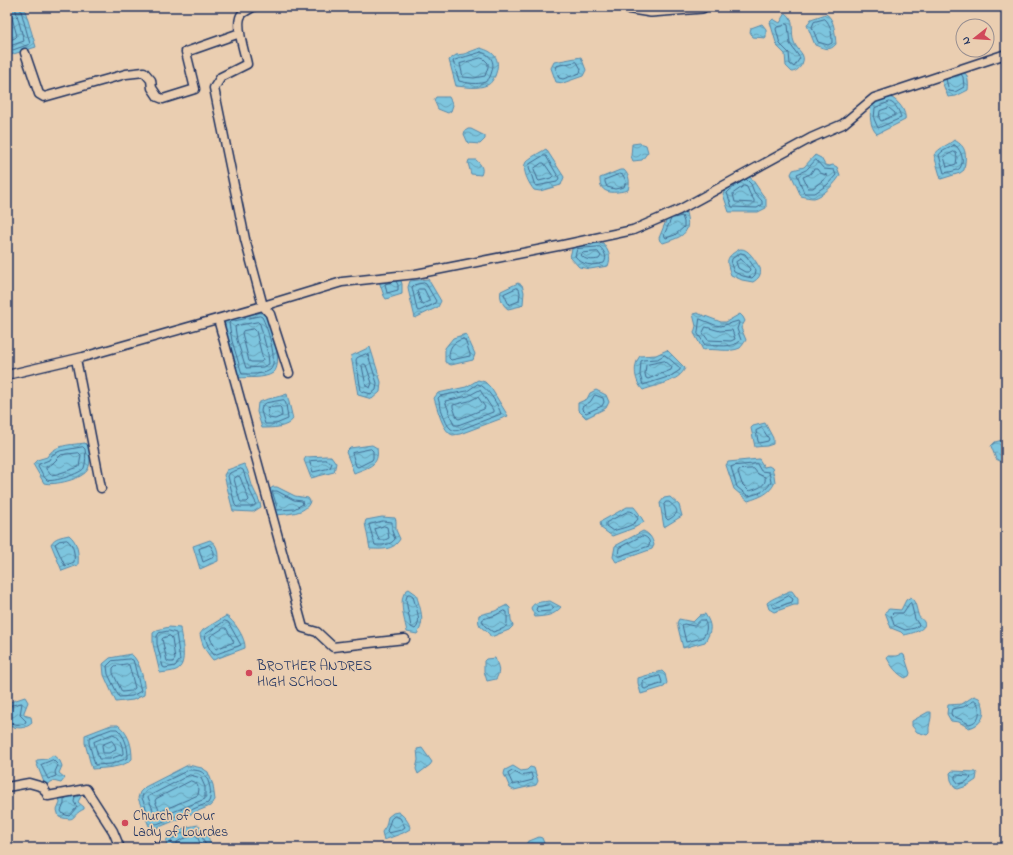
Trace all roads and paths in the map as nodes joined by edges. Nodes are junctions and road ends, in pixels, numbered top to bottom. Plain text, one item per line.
1 (254, 7) edge
2 (626, 7) edge
3 (702, 7) edge
4 (651, 9) edge
5 (240, 33) junction
6 (25, 53) dead end
7 (1006, 54) edge
8 (263, 306) junction
9 (218, 319) junction
10 (76, 359) junction
11 (289, 373) dead end
12 (7, 375) edge
13 (101, 488) dead end
14 (405, 639) dead end
15 (7, 787) edge
16 (120, 848) edge

1 - 5 street
2 - 4 main road
3 - 4 main road
5 - 6 street
5 - 8 street
7 - 8 street
8 - 9 street
8 - 11 street
9 - 10 street
9 - 14 street
10 - 12 street
10 - 13 street
15 - 16 street

